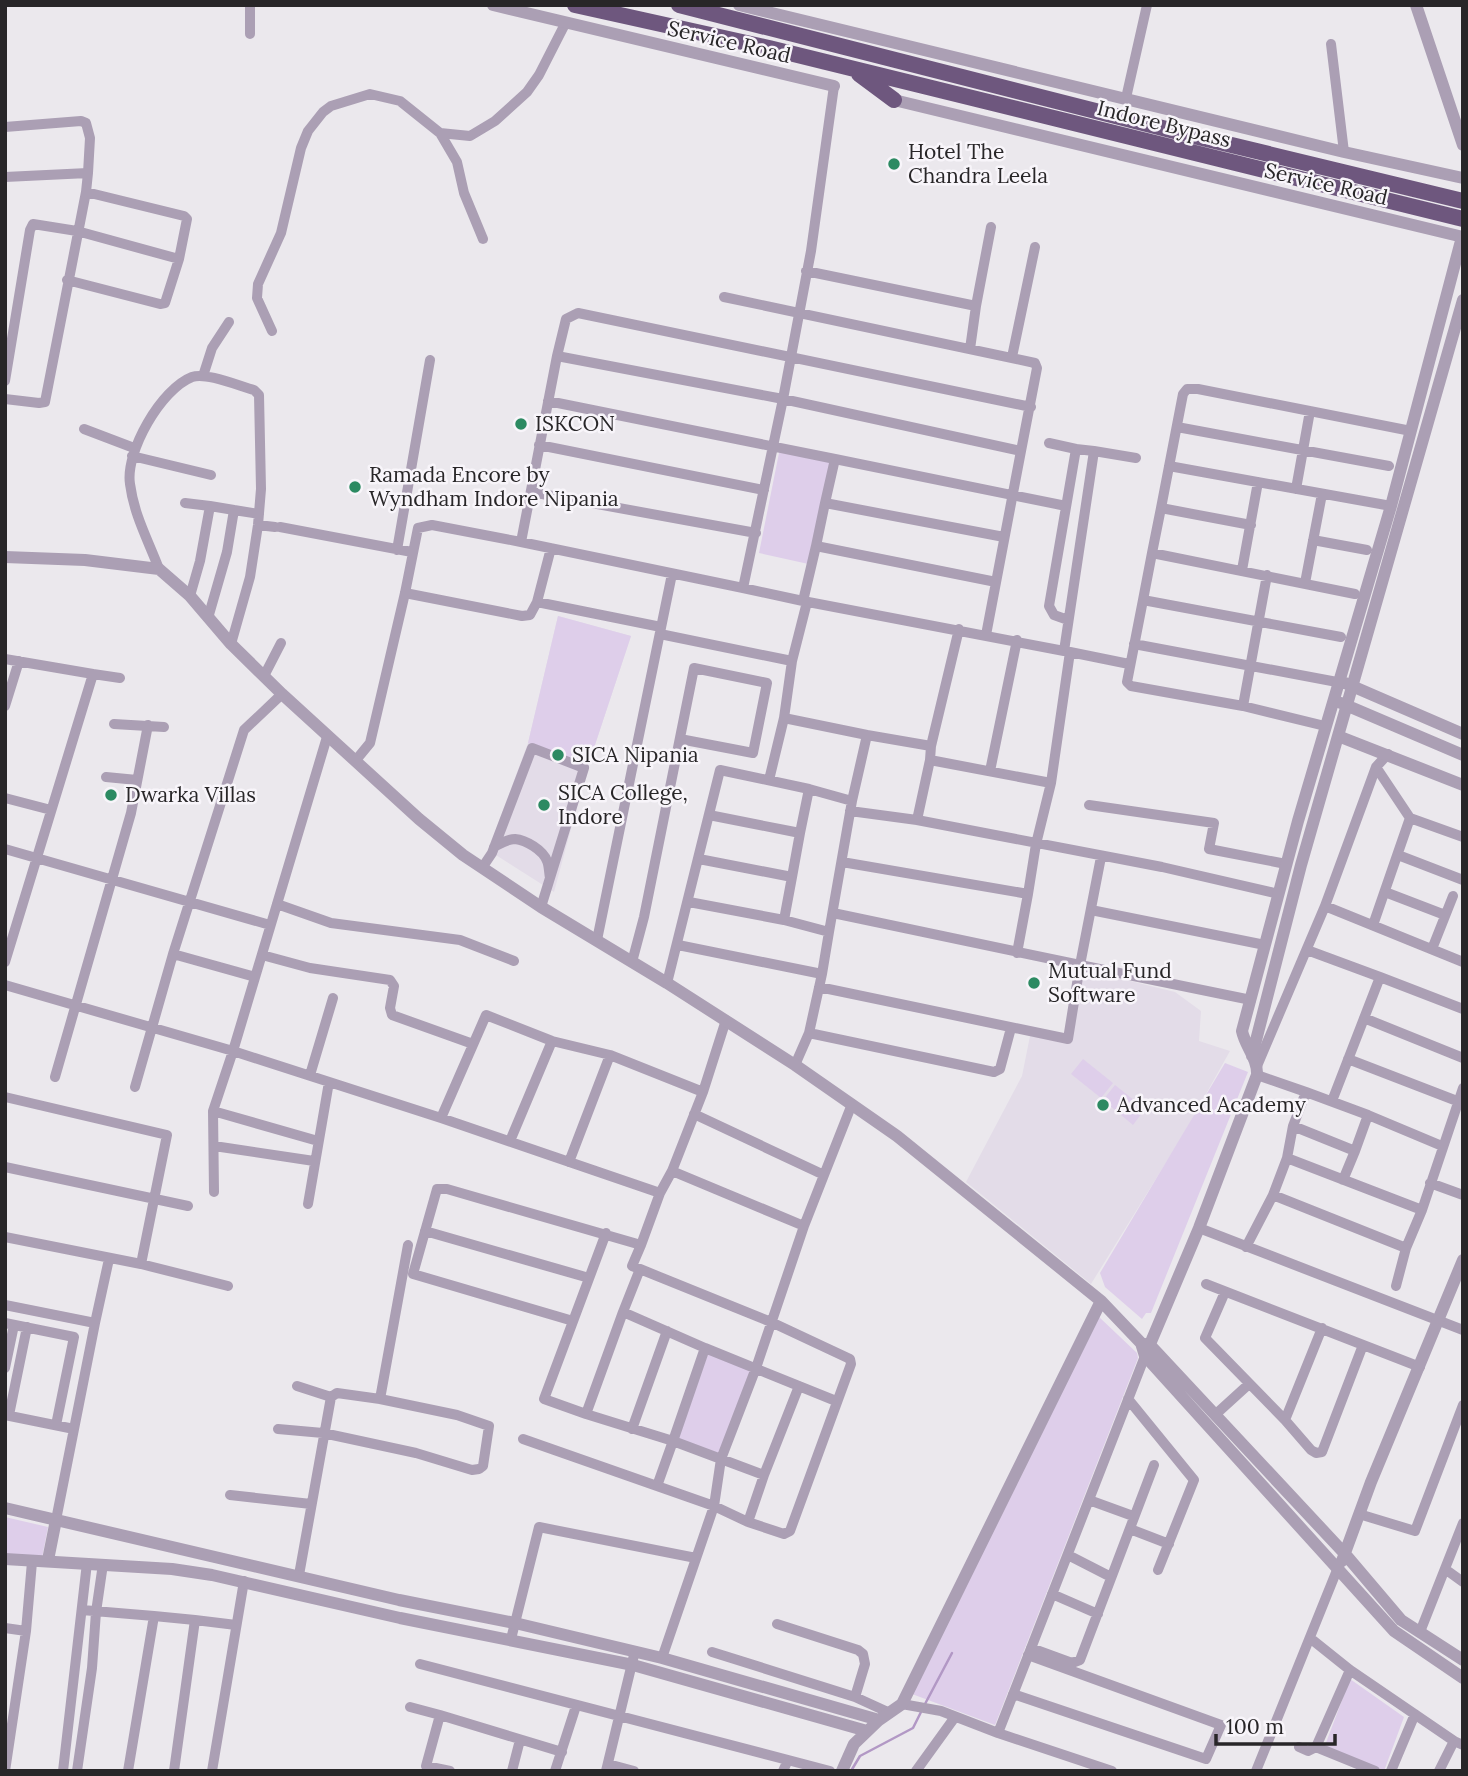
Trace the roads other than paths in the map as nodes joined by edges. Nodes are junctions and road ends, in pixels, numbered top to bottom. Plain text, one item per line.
1 (250, 5) edge
2 (493, 5) edge
3 (575, 5) edge
4 (739, 5) edge
5 (1147, 5) edge
6 (1416, 5) edge
7 (693, 7) edge
8 (565, 24) junction
9 (250, 34) dead end
10 (1331, 44) dead end
11 (855, 70) junction
12 (834, 86) joint
13 (1126, 98) junction
14 (894, 100) joint
15 (5, 127) edge
16 (440, 133) junction
17 (1463, 145) edge
18 (1344, 152) junction
19 (88, 173) junction
20 (5, 177) edge
21 (1463, 178) edge
22 (86, 192) junction
23 (1463, 201) edge
24 (1463, 219) edge
25 (991, 227) dead end
26 (77, 231) junction
27 (1463, 237) edge
28 (483, 239) dead end
29 (1035, 247) dead end
30 (180, 259) junction
31 (806, 271) junction
32 (67, 280) junction
33 (724, 297) dead end
34 (1463, 300) edge
35 (976, 306) junction
36 (798, 313) junction
37 (229, 322) dead end
38 (272, 331) dead end
39 (970, 349) junction
40 (557, 356) junction
41 (1012, 357) junction
42 (791, 358) junction
43 (430, 360) dead end
44 (202, 376) junction
45 (5, 382) edge
46 (5, 399) edge
47 (783, 399) junction
48 (548, 401) junction
49 (1031, 407) junction
50 (1310, 411) junction
51 (1177, 427) junction
52 (84, 429) dead end
53 (1411, 431) junction
54 (1049, 443) dead end
55 (539, 445) junction
56 (774, 448) junction
57 (1076, 449) junction
58 (1304, 450) junction
59 (1021, 451) junction
60 (1094, 451) junction
61 (133, 452) junction
62 (1136, 458) dead end
63 (835, 459) junction
64 (1169, 466) junction
65 (1389, 466) dead end
66 (211, 475) dead end
67 (1258, 482) junction
68 (1296, 489) junction
69 (764, 490) junction
70 (531, 492) junction
71 (1322, 494) junction
72 (1012, 495) junction
73 (185, 503) dead end
74 (825, 503) junction
75 (210, 506) junction
76 (1066, 506) junction
77 (1391, 506) junction
78 (1161, 508) junction
79 (234, 510) junction
80 (258, 519) junction
81 (1251, 525) junction
82 (756, 533) junction
83 (1004, 537) junction
84 (1313, 540) junction
85 (521, 542) junction
86 (816, 546) junction
87 (551, 548) junction
88 (397, 550) junction
89 (1367, 550) dead end
90 (412, 552) junction
91 (1152, 553) junction
92 (5, 557) edge
93 (159, 569) junction
94 (1242, 570) junction
95 (672, 574) junction
96 (1267, 575) junction
97 (996, 582) junction
98 (1305, 583) junction
99 (743, 588) junction
100 (405, 593) junction
101 (1355, 594) dead end
102 (190, 596) junction
103 (1143, 600) junction
104 (537, 602) junction
105 (805, 602) junction
106 (208, 618) junction
107 (1068, 620) junction
108 (1259, 621) junction
109 (959, 629) junction
110 (660, 630) junction
111 (986, 635) junction
112 (1341, 637) dead end
113 (1017, 640) junction
114 (281, 643) dead end
115 (231, 644) junction
116 (1134, 644) junction
117 (1067, 651) junction
118 (5, 659) edge
119 (19, 661) junction
120 (793, 661) junction
121 (1129, 664) junction
122 (1250, 665) junction
123 (93, 674) junction
124 (264, 677) junction
125 (120, 678) dead end
126 (1338, 681) junction
127 (1353, 686) junction
128 (282, 694) junction
129 (1332, 700) junction
130 (1347, 705) junction
131 (5, 706) edge
132 (1243, 706) junction
133 (784, 718) junction
134 (114, 724) dead end
135 (148, 725) junction
136 (1325, 726) junction
137 (164, 727) dead end
138 (1463, 734) edge
139 (867, 735) junction
140 (1338, 736) junction
141 (327, 737) junction
142 (680, 738) junction
143 (931, 746) junction
144 (1388, 754) junction
145 (1463, 755) edge
146 (356, 760) junction
147 (930, 760) junction
148 (1376, 767) junction
149 (990, 771) junction
150 (106, 776) dead end
151 (137, 780) junction
152 (769, 780) junction
153 (1051, 783) junction
154 (1463, 785) edge
155 (809, 789) junction
156 (5, 798) edge
157 (1089, 805) dead end
158 (851, 806) junction
159 (51, 810) junction
160 (709, 815) junction
161 (1410, 818) junction
162 (917, 820) junction
163 (800, 833) junction
164 (1463, 837) edge
165 (1037, 844) junction
166 (494, 847) junction
167 (5, 849) edge
168 (1398, 855) junction
169 (1101, 857) junction
170 (38, 859) junction
171 (699, 859) junction
172 (842, 862) junction
173 (1286, 864) junction
174 (482, 867) junction
175 (792, 877) junction
176 (110, 880) junction
177 (551, 880) junction
178 (1463, 880) edge
179 (1385, 892) junction
180 (1028, 894) junction
181 (1279, 894) junction
182 (1453, 896) dead end
183 (189, 902) junction
184 (689, 902) junction
185 (277, 904) junction
186 (1325, 905) junction
187 (541, 907) junction
188 (1091, 910) junction
189 (833, 913) junction
190 (1445, 915) junction
191 (784, 920) junction
192 (270, 925) junction
193 (1373, 925) junction
194 (829, 932) junction
195 (597, 940) junction
196 (678, 945) junction
197 (1265, 945) junction
198 (1432, 949) junction
199 (1307, 950) junction
200 (1017, 953) junction
201 (173, 954) junction
202 (262, 955) junction
203 (514, 961) dead end
204 (5, 962) edge
205 (632, 962) junction
206 (1463, 962) edge
207 (1080, 965) junction
208 (821, 974) junction
209 (1380, 977) junction
210 (255, 978) junction
211 (667, 983) junction
212 (5, 985) edge
213 (819, 987) junction
214 (333, 998) dead end
215 (1251, 1000) junction
216 (76, 1005) junction
217 (1463, 1009) edge
218 (1364, 1018) junction
219 (726, 1020) junction
220 (152, 1028) junction
221 (1011, 1028) junction
222 (809, 1033) junction
223 (552, 1041) junction
224 (473, 1044) junction
225 (233, 1051) junction
226 (610, 1055) junction
227 (1463, 1058) edge
228 (1348, 1059) junction
229 (795, 1065) junction
230 (1255, 1065) junction
231 (310, 1076) junction
232 (55, 1077) dead end
233 (329, 1082) junction
234 (135, 1087) dead end
235 (1463, 1088) edge
236 (703, 1092) junction
237 (1306, 1092) junction
238 (6, 1099) edge
239 (1332, 1101) junction
240 (1457, 1101) junction
241 (852, 1104) junction
242 (212, 1111) junction
243 (694, 1114) junction
244 (1368, 1115) junction
245 (441, 1118) junction
246 (1293, 1126) junction
247 (318, 1141) junction
248 (510, 1141) junction
249 (214, 1146) junction
250 (1442, 1146) junction
251 (1355, 1151) junction
252 (1287, 1158) junction
253 (314, 1161) junction
254 (569, 1162) junction
255 (5, 1167) edge
256 (672, 1171) junction
257 (824, 1175) junction
258 (1343, 1180) junction
259 (1430, 1183) junction
260 (214, 1192) dead end
261 (660, 1193) junction
262 (1273, 1195) junction
263 (1463, 1195) edge
264 (154, 1199) junction
265 (308, 1204) dead end
266 (188, 1206) dead end
267 (1422, 1210) junction
268 (804, 1226) junction
269 (1199, 1228) junction
270 (425, 1231) junction
271 (606, 1233) junction
272 (5, 1237) edge
273 (408, 1245) dead end
274 (641, 1245) junction
275 (1246, 1247) junction
276 (1406, 1248) junction
277 (109, 1259) junction
278 (1463, 1260) edge
279 (141, 1264) junction
280 (640, 1269) junction
281 (589, 1278) junction
282 (1206, 1284) dead end
283 (228, 1286) dead end
284 (1396, 1286) dead end
285 (1225, 1292) junction
286 (1101, 1301) junction
287 (5, 1305) edge
288 (623, 1312) junction
289 (1438, 1319) junction
290 (573, 1321) junction
291 (771, 1322) junction
292 (10, 1324) edge
293 (95, 1324) junction
294 (27, 1327) junction
295 (1322, 1328) junction
296 (1463, 1330) edge
297 (667, 1331) junction
298 (1363, 1345) junction
299 (705, 1348) junction
300 (1146, 1348) junction
301 (1420, 1367) junction
302 (5, 1368) edge
303 (756, 1368) junction
304 (1249, 1384) junction
305 (297, 1386) dead end
306 (799, 1386) junction
307 (331, 1397) junction
308 (380, 1399) junction
309 (1128, 1399) junction
310 (836, 1401) junction
311 (1463, 1405) edge
312 (586, 1414) junction
313 (1216, 1414) junction
314 (7, 1415) edge
315 (1284, 1420) junction
316 (56, 1425) junction
317 (74, 1429) junction
318 (278, 1429) dead end
319 (632, 1429) junction
320 (323, 1433) junction
321 (523, 1439) dead end
322 (673, 1441) junction
323 (721, 1459) junction
324 (1154, 1465) dead end
325 (764, 1475) junction
326 (657, 1486) junction
327 (230, 1495) dead end
328 (1089, 1500) junction
329 (311, 1504) junction
330 (714, 1506) junction
331 (5, 1508) edge
332 (1359, 1514) junction
333 (1133, 1516) junction
334 (56, 1520) junction
335 (748, 1522) junction
336 (1463, 1523) edge
337 (1130, 1529) junction
338 (1169, 1544) junction
339 (1345, 1554) junction
340 (1068, 1555) junction
341 (696, 1558) junction
342 (5, 1559) edge
343 (48, 1560) junction
344 (32, 1562) junction
345 (87, 1563) junction
346 (103, 1564) junction
347 (1445, 1569) junction
348 (1158, 1570) dead end
349 (1337, 1570) junction
350 (299, 1575) junction
351 (1111, 1577) junction
352 (244, 1581) junction
353 (1463, 1583) edge
354 (1052, 1594) junction
355 (82, 1610) junction
356 (96, 1612) junction
357 (463, 1613) junction
358 (1098, 1614) junction
359 (154, 1616) junction
360 (195, 1620) junction
361 (515, 1623) junction
362 (777, 1624) dead end
363 (236, 1625) junction
364 (5, 1628) edge
365 (460, 1629) junction
366 (26, 1631) junction
367 (1420, 1632) junction
368 (511, 1639) junction
369 (1310, 1639) junction
370 (635, 1651) junction
371 (712, 1652) dead end
372 (1030, 1652) junction
373 (662, 1658) junction
374 (1463, 1660) edge
375 (419, 1664) dead end
376 (633, 1665) junction
377 (1350, 1671) junction
378 (5, 1677) edge
379 (18, 1678) junction
380 (1463, 1678) edge
381 (1013, 1694) junction
382 (855, 1697) junction
383 (906, 1704) junction
384 (576, 1706) junction
385 (410, 1707) dead end
386 (1415, 1714) junction
387 (440, 1716) junction
388 (619, 1716) junction
389 (885, 1716) junction
390 (955, 1717) junction
391 (8, 1729) edge
392 (867, 1731) junction
393 (998, 1733) junction
394 (520, 1740) junction
395 (1458, 1743) edge
396 (1299, 1747) dead end
397 (1316, 1747) junction
398 (562, 1752) junction
399 (788, 1760) junction
400 (425, 1768) edge
401 (607, 1768) edge
402 (6, 1770) edge
403 (63, 1771) edge
404 (77, 1771) edge
405 (128, 1771) edge
406 (174, 1771) edge
407 (212, 1771) edge
408 (450, 1771) edge
409 (512, 1771) edge
410 (555, 1771) edge
411 (634, 1771) edge
412 (783, 1771) edge
413 (830, 1771) edge
414 (842, 1771) edge
415 (916, 1771) edge
416 (1112, 1771) edge
417 (1257, 1771) edge
418 (1375, 1771) edge
419 (1391, 1771) edge
420 (1439, 1771) edge

1 - 9 street
2 - 8 street, Service Road
3 - 11 highway, Indore Bypass
4 - 13 street
5 - 13 street
6 - 17 street
7 - 23 highway, Indore Bypass
8 - 12 street, Service Road
8 - 16 street
10 - 18 street
11 - 14 highway
11 - 24 highway, Indore Bypass
12 - 31 street
13 - 18 street
14 - 27 street, Service Road
15 - 19 street
16 - 28 street
16 - 38 street
18 - 21 street
19 - 20 street
19 - 22 street
22 - 26 street
22 - 30 street
25 - 35 street
26 - 30 street
26 - 32 street
26 - 45 street
27 - 53 street
29 - 41 street
30 - 32 street
31 - 35 street
31 - 36 street
32 - 46 street
33 - 36 street
34 - 127 street
35 - 39 street
36 - 39 street
36 - 42 street
37 - 44 street
39 - 41 street
40 - 42 street
40 - 47 street
40 - 48 street
41 - 49 street
42 - 47 street
42 - 49 street
43 - 88 street
44 - 61 street
44 - 80 street
47 - 56 street
47 - 59 street
48 - 55 street
48 - 56 street
49 - 59 street
50 - 51 street
50 - 53 street
50 - 58 street
51 - 58 street
51 - 64 street
52 - 61 street
53 - 77 street
54 - 57 street
55 - 69 street
55 - 70 street
56 - 63 street
56 - 69 street
57 - 60 street
57 - 76 street
58 - 65 street
58 - 68 street
59 - 72 street
60 - 62 street
60 - 107 street
61 - 66 street
61 - 93 street
63 - 72 street
63 - 74 street
64 - 67 street
64 - 78 street
67 - 68 street
67 - 81 street
68 - 71 street
69 - 82 street
70 - 82 street
70 - 85 street
71 - 77 street
71 - 84 street
72 - 76 street
72 - 83 street
73 - 75 street
74 - 83 street
74 - 86 street
75 - 79 street
75 - 102 street
76 - 107 street
77 - 126 street
78 - 81 street
78 - 91 street
79 - 80 street
79 - 106 street
80 - 88 street
80 - 115 street
81 - 94 street
82 - 99 street
83 - 97 street
84 - 89 street
84 - 98 street
85 - 87 street
85 - 90 street
86 - 97 street
86 - 105 street
87 - 95 street
87 - 104 street
88 - 90 street
90 - 100 street
91 - 94 street
91 - 103 street
92 - 93 street
93 - 102 street
94 - 96 street
95 - 99 street
95 - 110 street
96 - 98 street
96 - 108 street
97 - 111 street
98 - 101 street
99 - 105 street
100 - 104 street
100 - 146 street
102 - 106 street
103 - 108 street
103 - 116 street
104 - 110 street
105 - 109 street
105 - 120 street
106 - 115 street
107 - 117 street
108 - 112 street
108 - 122 street
109 - 111 street
109 - 143 street
110 - 120 street
110 - 195 street
111 - 113 street
113 - 117 street
113 - 149 street
114 - 124 street
115 - 124 street
116 - 121 street
116 - 122 street
117 - 121 street
117 - 153 street
118 - 119 street
119 - 123 street
119 - 131 street
120 - 133 street
121 - 132 street
122 - 126 street
122 - 132 street
123 - 125 street
123 - 159 street
124 - 128 street
126 - 127 street
126 - 129 street
127 - 130 street
127 - 138 street
128 - 141 street
128 - 183 street
129 - 130 street
129 - 136 street
130 - 140 street
130 - 145 street
132 - 136 street
133 - 139 street
133 - 152 street
134 - 135 street
135 - 137 street
135 - 151 street
136 - 173 street
139 - 143 street
139 - 158 street
140 - 144 street
140 - 230 street
141 - 146 street
141 - 185 street
142 - 142 street
142 - 205 street
143 - 147 street
144 - 148 street
144 - 154 street
146 - 174 street
147 - 149 street
147 - 162 street
148 - 161 street
148 - 186 street
149 - 153 street
150 - 151 street
151 - 176 street
152 - 155 street
152 - 160 street
153 - 165 street
155 - 158 street
155 - 163 street
156 - 159 street
157 - 173 street
158 - 162 street
158 - 172 street
159 - 170 street
160 - 163 street
160 - 171 street
161 - 164 street
161 - 168 street
162 - 165 street
163 - 175 street
165 - 169 street
165 - 180 street
166 - 174 street
166 - 177 street
166 - 177 street
167 - 170 street
168 - 178 street
168 - 179 street
169 - 181 street
169 - 188 street
170 - 176 street
170 - 204 street
171 - 175 street
171 - 184 street
172 - 180 street
172 - 189 street
173 - 181 street
174 - 187 street
175 - 191 street
176 - 183 street
176 - 216 street
177 - 187 street
179 - 190 street
179 - 193 street
180 - 200 street
181 - 197 street
182 - 190 street
183 - 192 street
183 - 201 street
184 - 191 street
184 - 196 street
185 - 192 street
185 - 203 street
186 - 193 street
186 - 199 street
187 - 195 street
188 - 197 street
188 - 207 street
189 - 194 street
189 - 200 street
190 - 198 street
191 - 194 street
192 - 202 street
193 - 198 street
194 - 208 street
195 - 205 street
196 - 208 street
196 - 211 street
197 - 215 street
198 - 206 street
199 - 209 street
199 - 230 street
200 - 207 street
201 - 210 street
201 - 220 street
202 - 210 street
202 - 224 street
205 - 211 street
207 - 215 street
207 - 221 street
208 - 213 street
209 - 217 street
209 - 218 street
210 - 225 street
211 - 219 street
212 - 216 street
213 - 221 street
213 - 222 street
214 - 231 street
215 - 230 street
216 - 220 street
216 - 232 street
218 - 227 street
218 - 228 street
219 - 229 street
219 - 236 street
220 - 225 street
220 - 234 street
221 - 222 street
222 - 229 street
223 - 224 street
223 - 226 street
223 - 248 street
224 - 245 street
225 - 231 street
225 - 242 street
226 - 236 street
226 - 254 street
228 - 239 street
228 - 240 street
229 - 241 street
230 - 237 street
230 - 269 street
231 - 233 street
233 - 245 street
233 - 247 street
235 - 240 street
236 - 243 street
237 - 239 street
237 - 246 street
238 - 264 street
239 - 244 street
240 - 250 street
241 - 257 street
241 - 286 street
242 - 247 street
242 - 249 street
243 - 256 street
243 - 257 street
244 - 250 street
244 - 251 street
245 - 248 street
246 - 251 street
246 - 252 street
247 - 253 street
248 - 254 street
249 - 253 street
249 - 260 street
250 - 259 street
251 - 258 street
252 - 258 street
252 - 262 street
253 - 265 street
254 - 261 street
255 - 264 street
256 - 261 street
256 - 268 street
257 - 268 street
258 - 267 street
259 - 263 street
259 - 267 street
261 - 274 street
262 - 275 street
262 - 276 street
264 - 266 street
264 - 279 street
267 - 276 street
268 - 291 street
269 - 275 street
269 - 300 street
270 - 271 street
270 - 281 street
270 - 290 street
271 - 274 street
271 - 281 street
272 - 277 street
273 - 308 street
274 - 280 street
275 - 289 street
276 - 284 street
277 - 279 street
277 - 293 street
278 - 289 street
279 - 283 street
280 - 288 street
280 - 291 street
281 - 290 street
282 - 285 street
285 - 295 street
285 - 304 street
286 - 300 street
286 - 383 street
287 - 293 street
288 - 297 street
288 - 312 street
289 - 296 street
289 - 301 street
290 - 312 street
291 - 303 street
291 - 310 street
292 - 294 street
292 - 302 street
293 - 317 street
294 - 314 street
294 - 316 street
295 - 298 street
295 - 315 street
297 - 299 street
297 - 319 street
298 - 301 street
298 - 315 street
299 - 303 street
299 - 322 street
300 - 309 street
300 - 313 street
300 - 349 street
301 - 332 street
303 - 306 street
303 - 323 street
304 - 313 street
304 - 315 street
305 - 307 street
306 - 310 street
306 - 325 street
307 - 308 street
307 - 320 street
308 - 320 street
309 - 328 street
309 - 338 street
310 - 335 street
311 - 332 street
312 - 319 street
313 - 339 street
314 - 316 street
316 - 317 street
317 - 334 street
318 - 320 street
319 - 322 street
320 - 329 street
321 - 326 street
322 - 323 street
322 - 326 street
323 - 325 street
323 - 330 street
324 - 333 street
325 - 335 street
326 - 330 street
327 - 329 street
328 - 333 street
328 - 340 street
329 - 350 street
330 - 335 street
330 - 341 street
331 - 334 street
332 - 339 street
333 - 337 street
334 - 343 street
334 - 350 street
336 - 347 street
337 - 338 street
337 - 351 street
338 - 348 street
339 - 349 street
339 - 367 street
340 - 351 street
340 - 354 street
341 - 361 street
341 - 373 street
342 - 344 street
343 - 344 street
343 - 345 street
344 - 366 street
345 - 346 street
345 - 355 street
346 - 352 street
346 - 356 street
347 - 353 street
347 - 367 street
349 - 369 street
349 - 380 street
350 - 357 street
351 - 358 street
352 - 363 street
352 - 365 street
354 - 358 street
354 - 372 street
355 - 356 street
355 - 403 street
356 - 359 street
356 - 404 street
357 - 361 street
357 - 365 street
358 - 372 street
359 - 360 street
359 - 405 street
360 - 363 street
360 - 406 street
361 - 368 street
361 - 370 street
362 - 382 street
363 - 407 street
364 - 366 street
365 - 368 street
366 - 379 street
367 - 374 street
368 - 376 street
369 - 377 street
369 - 417 street
370 - 373 street
370 - 376 street
371 - 382 street
372 - 381 street
372 - 381 street
373 - 389 street
375 - 384 street
376 - 388 street
376 - 392 street
377 - 386 street
377 - 397 street
378 - 379 street
379 - 391 street
381 - 393 street
382 - 389 street
383 - 389 street
383 - 390 street
384 - 388 street
384 - 398 street
385 - 387 street
386 - 395 street
386 - 419 street
387 - 394 street
387 - 400 street
388 - 399 street
388 - 401 street
389 - 392 street
390 - 393 street
390 - 415 street
391 - 402 street
392 - 414 street
393 - 416 street
394 - 398 street
394 - 409 street
395 - 420 street
396 - 397 street
397 - 418 street
398 - 410 street
399 - 412 street
399 - 413 street
400 - 408 street
401 - 411 street

